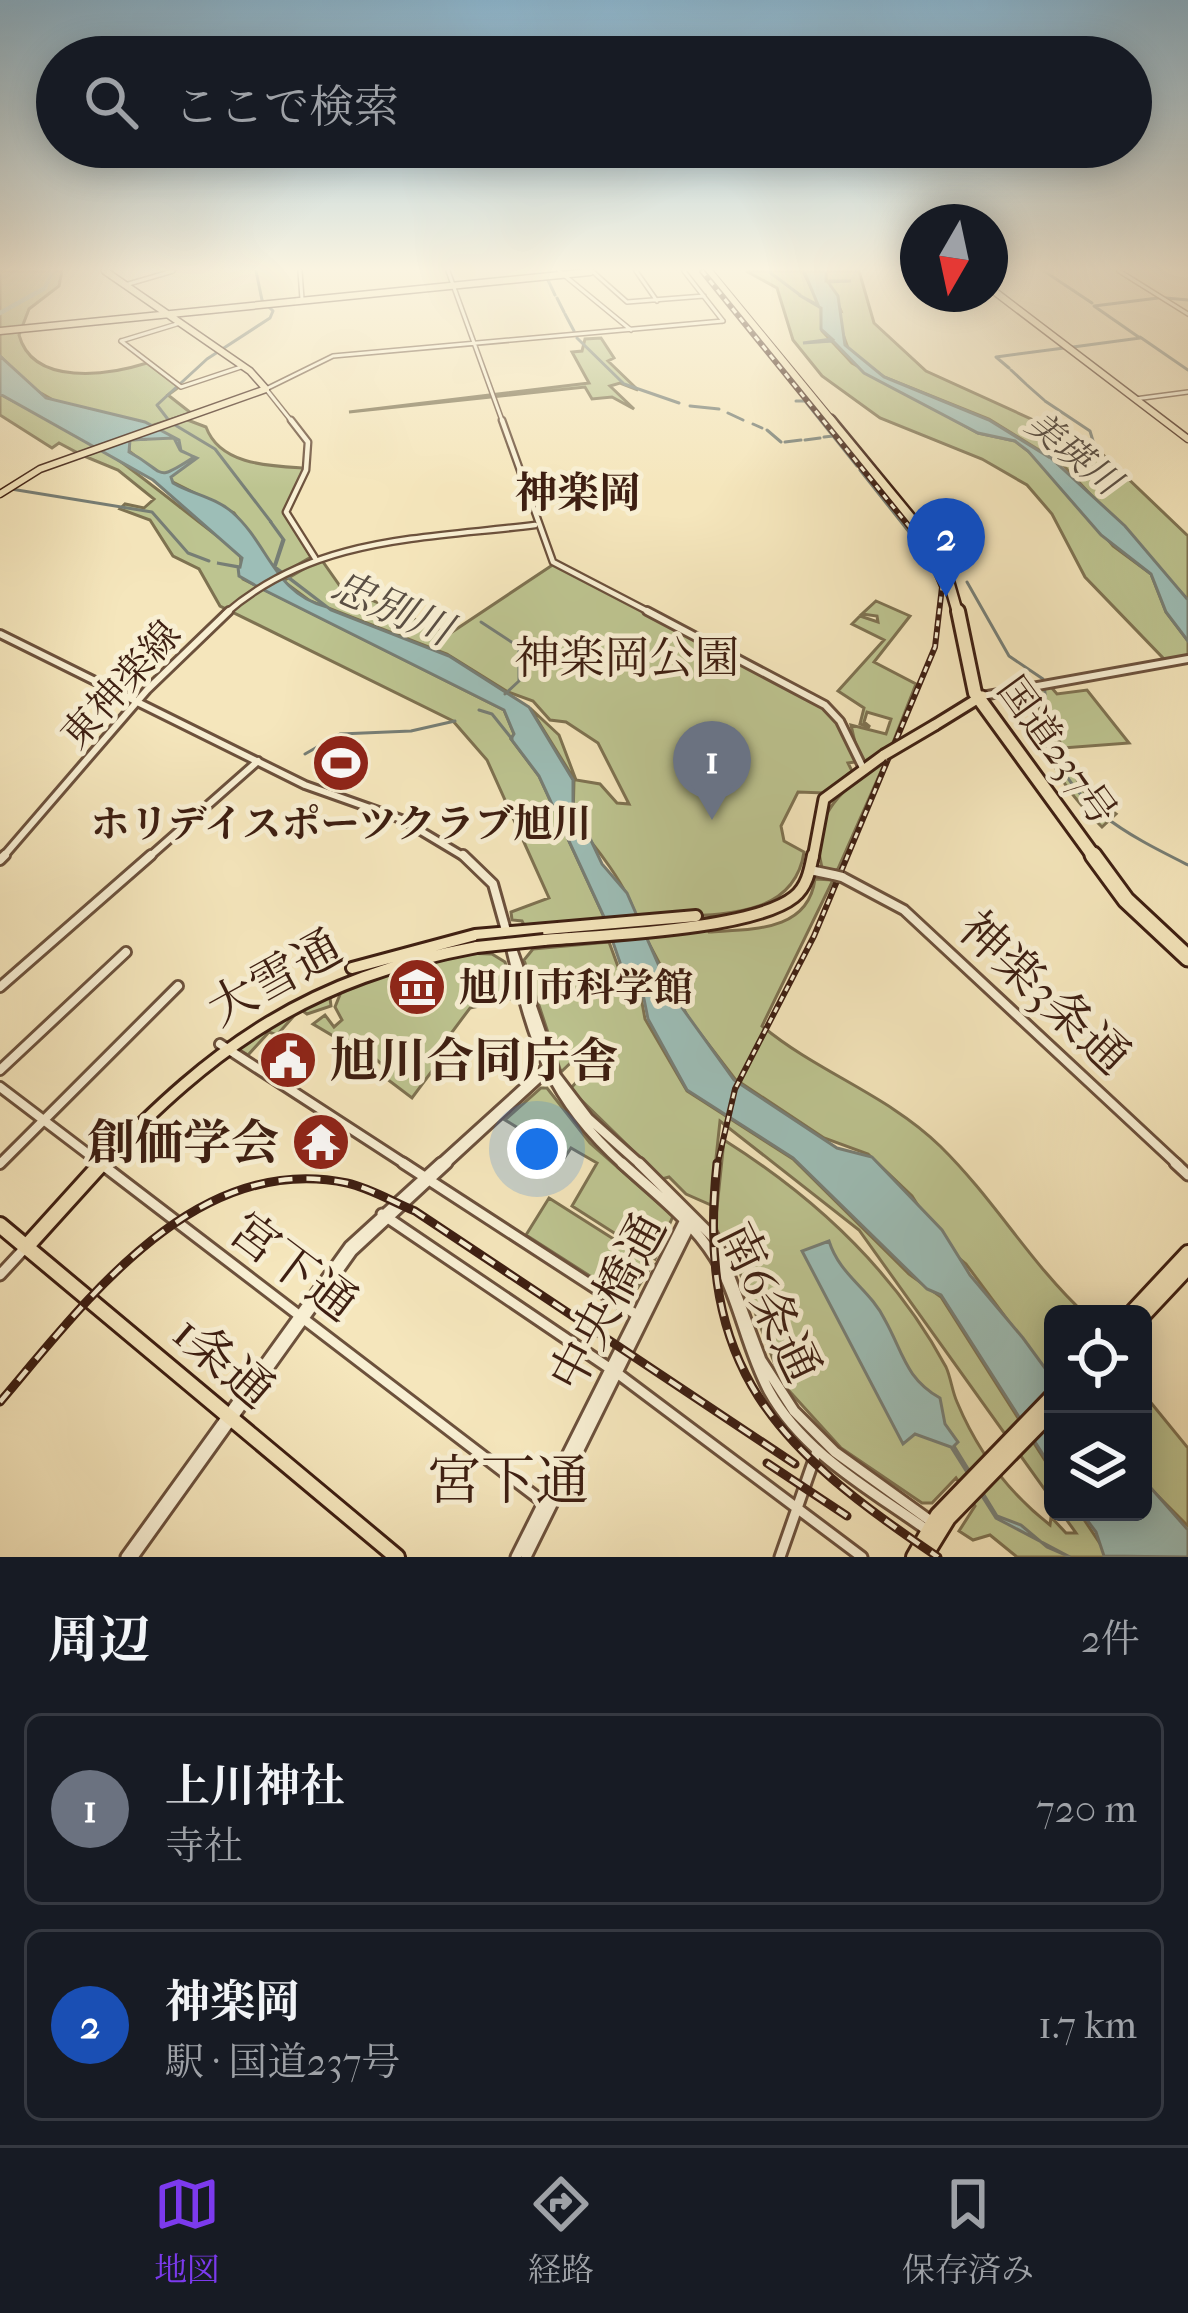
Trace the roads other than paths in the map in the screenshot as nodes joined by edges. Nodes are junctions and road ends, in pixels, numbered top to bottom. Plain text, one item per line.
1 (124, 344) edge
2 (211, 344) edge
3 (457, 344) edge
4 (473, 344) edge
5 (770, 344) edge
6 (1063, 344) edge
7 (244, 366) junction
8 (266, 388) junction
9 (1188, 392) edge
10 (1136, 399) junction
11 (1188, 438) edge
12 (0, 494) edge
13 (537, 525) junction
14 (315, 558) junction
15 (0, 634) edge
16 (1188, 657) edge
17 (981, 697) junction
18 (140, 701) junction
19 (258, 761) junction
20 (863, 768) junction
21 (0, 860) edge
22 (810, 869) junction
23 (568, 935) junction
24 (509, 941) junction
25 (478, 945) junction
26 (126, 952) dead end
27 (1188, 956) edge
28 (178, 986) dead end
29 (0, 987) edge
30 (222, 1045) junction
31 (546, 1069) junction
32 (0, 1070) edge
33 (0, 1087) edge
34 (43, 1120) junction
35 (0, 1164) edge
36 (102, 1166) junction
37 (1188, 1174) edge
38 (425, 1177) junction
39 (383, 1215) junction
40 (691, 1218) junction
41 (0, 1225) edge
42 (26, 1246) junction
43 (1188, 1253) edge
44 (1188, 1267) edge
45 (0, 1275) edge
46 (1139, 1305) edge
47 (1152, 1305) edge
48 (301, 1317) junction
49 (640, 1317) junction
50 (613, 1371) junction
51 (1044, 1406) edge
52 (1050, 1413) edge
53 (230, 1417) junction
54 (817, 1450) junction
55 (1001, 1456) junction
56 (544, 1502) junction
57 (797, 1509) junction
58 (934, 1530) junction
59 (130, 1557) edge
60 (397, 1557) edge
61 (516, 1557) edge
62 (526, 1557) edge
63 (780, 1557) edge
64 (862, 1557) edge
65 (914, 1557) edge
66 (924, 1557) edge

1 - 7 street
2 - 7 main road
3 - 8 street
4 - 13 street
5 - 17 highway, 国道237号
6 - 10 main road
7 - 8 main road
8 - 12 main road
8 - 14 street
9 - 10 street
10 - 11 main road
13 - 14 street
13 - 20 street
14 - 18 street, 東神楽線
15 - 18 street, 南6条通
16 - 17 street
17 - 20 main road, bridge
17 - 27 highway, 国道237号
18 - 19 street, 南6条通
18 - 21 street, 東神楽線
19 - 24 street, 南6条通
19 - 29 street
20 - 22 main road
22 - 23 main road
22 - 37 street, 神楽3条通
23 - 24 main road
23 - 25 main road, bridge
24 - 25 main road
24 - 31 street, 南6条通
25 - 30 main road, 大雪通
25 - 30 main road, 大雪通
26 - 32 street
28 - 34 street
30 - 36 main road, 大雪通
30 - 38 street
31 - 38 street
31 - 40 street, 南6条通
33 - 34 street, 宮下通
34 - 35 street
34 - 36 street, 宮下通
36 - 42 main road, 大雪通
36 - 48 street, 宮下通
38 - 39 street
38 - 49 street
39 - 48 street
39 - 50 street
40 - 49 street, 中央橋通
40 - 54 street, 南6条通
40 - 58 street, 南6条通
41 - 42 main road, 1条通
42 - 45 street, 大雪通
42 - 53 main road, 1条通
43 - 46 main road
44 - 47 main road
48 - 53 street
48 - 56 street, 宮下通
49 - 50 street, 中央橋通
50 - 56 street, 中央橋通
50 - 57 street
50 - 62 street, 中央橋通
51 - 55 main road
52 - 55 main road
53 - 59 street
53 - 60 main road, 1条通
54 - 57 street
54 - 58 street, 南6条通
55 - 58 main road
56 - 61 street, 中央橋通
57 - 63 street
57 - 64 street
58 - 65 main road
58 - 66 main road

